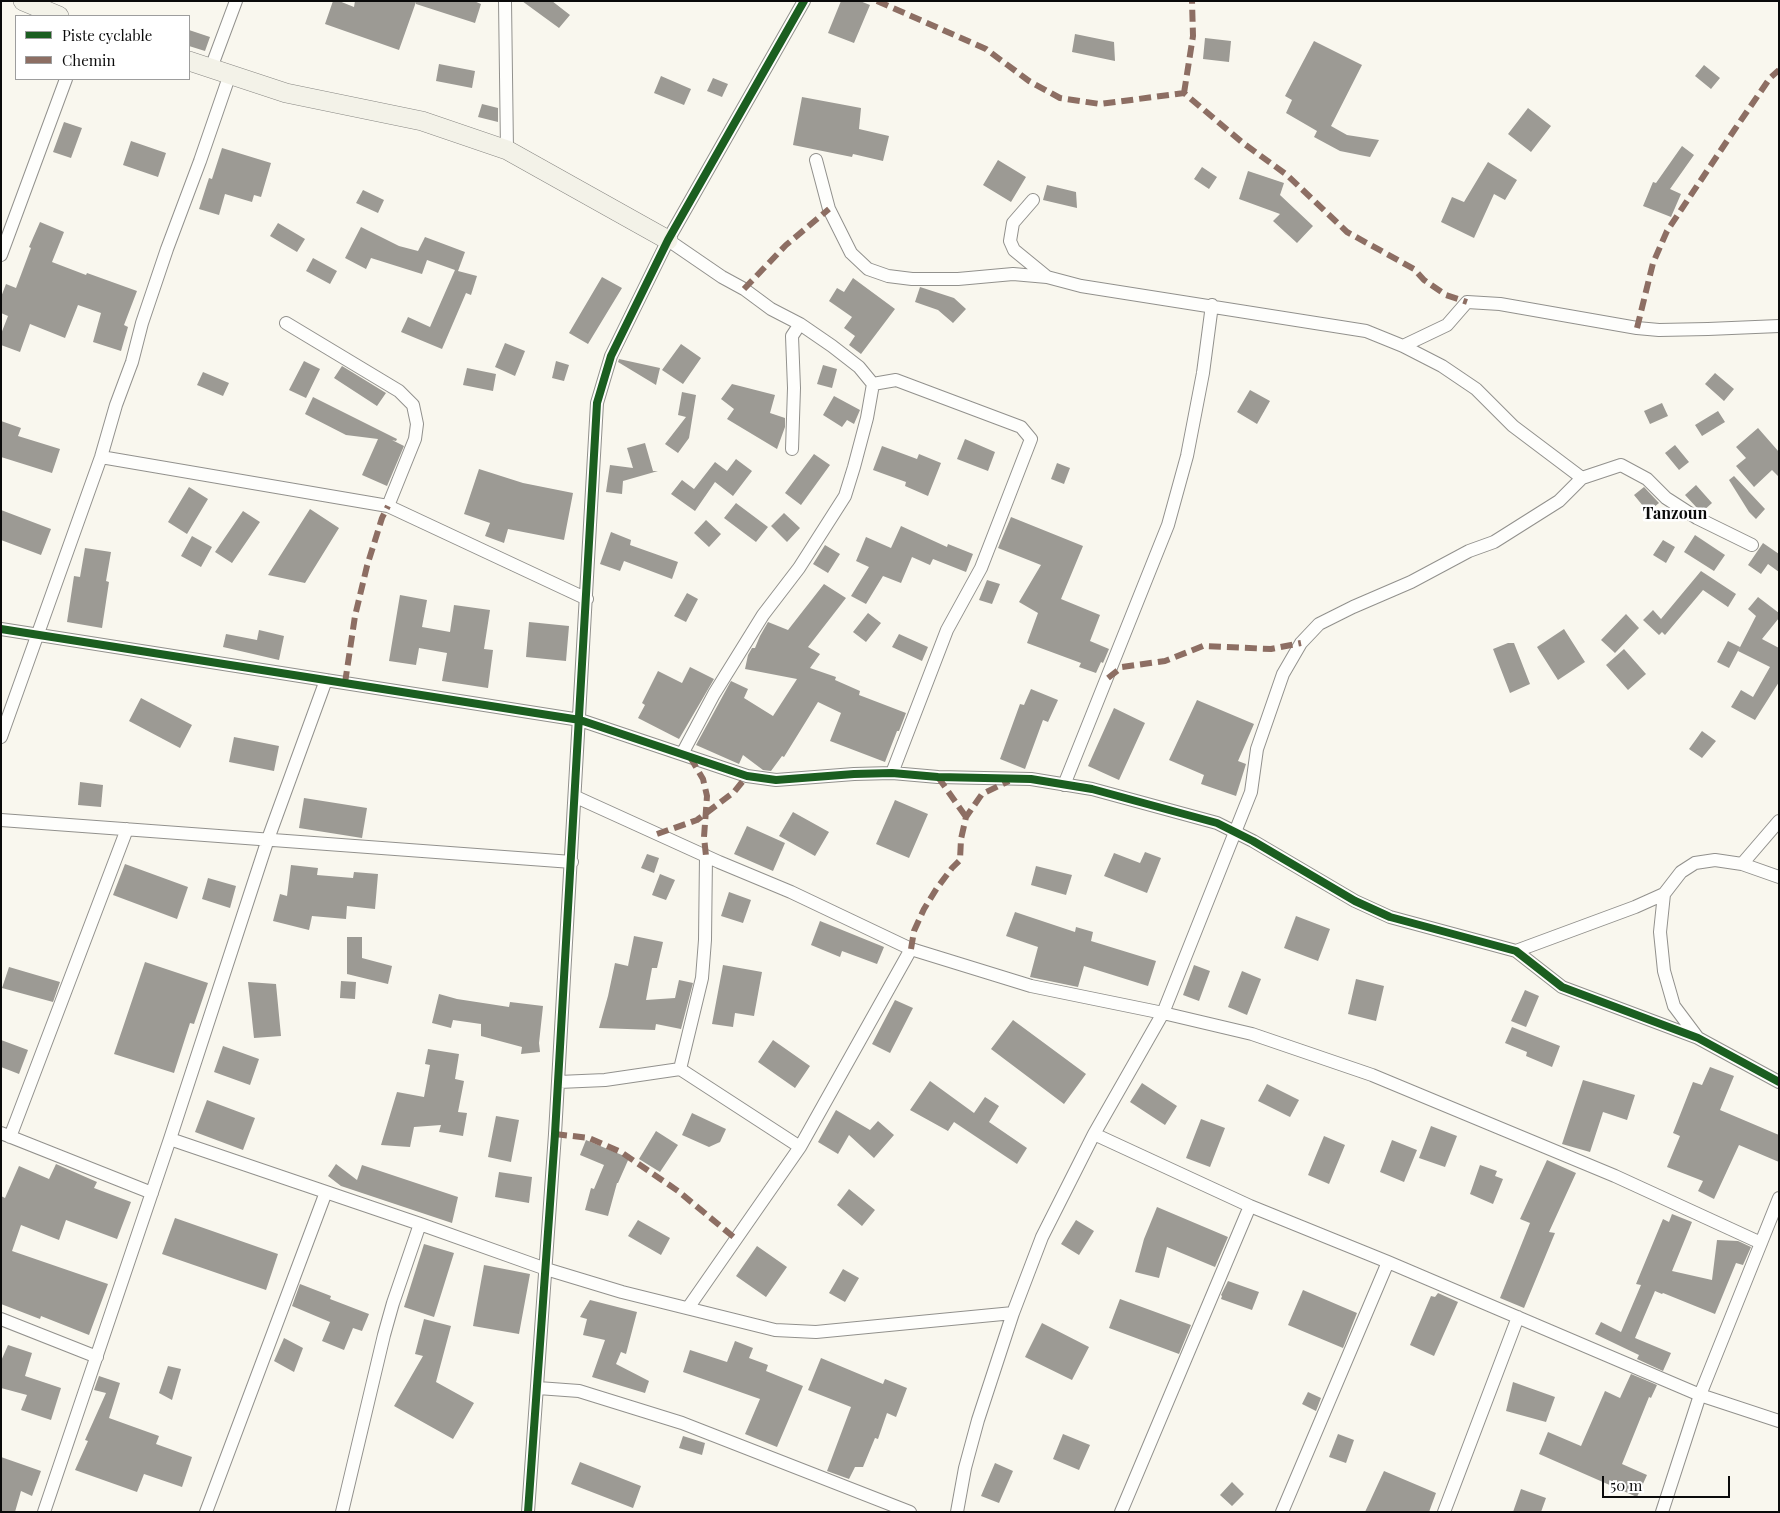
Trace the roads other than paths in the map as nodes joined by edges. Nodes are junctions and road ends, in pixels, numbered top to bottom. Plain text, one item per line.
1 (23, 1) edge
2 (236, 1) edge
3 (505, 1) edge
4 (804, 1) edge
5 (57, 15) edge
6 (190, 61) edge
7 (211, 68) junction
8 (230, 74) junction
9 (66, 80) edge
10 (507, 150) junction
11 (816, 160) dead end
12 (1032, 200) dead end
13 (668, 240) junction
14 (1, 255) edge
15 (1046, 277) junction
16 (1212, 305) junction
17 (286, 323) dead end
18 (800, 324) junction
19 (1779, 326) edge
20 (1402, 346) junction
21 (873, 384) junction
22 (792, 449) dead end
23 (101, 457) junction
24 (1582, 478) junction
25 (388, 506) junction
26 (1752, 544) dead end
27 (587, 599) junction
28 (1, 629) edge
29 (38, 634) junction
30 (326, 680) junction
31 (580, 720) junction
32 (1, 737) edge
33 (682, 754) junction
34 (892, 773) junction
35 (1064, 785) junction
36 (576, 798) junction
37 (1, 820) edge
38 (1779, 821) edge
39 (127, 829) junction
40 (1236, 832) junction
41 (268, 840) junction
42 (706, 856) junction
43 (572, 862) junction
44 (1742, 864) junction
45 (1779, 877) edge
46 (1664, 894) junction
47 (911, 949) junction
48 (1516, 950) junction
49 (1163, 1013) junction
50 (1698, 1038) junction
51 (680, 1069) junction
52 (559, 1082) junction
53 (1779, 1082) edge
54 (1094, 1134) junction
55 (6, 1135) edge
56 (170, 1139) junction
57 (800, 1147) junction
58 (326, 1192) junction
59 (152, 1193) junction
60 (1779, 1198) edge
61 (1250, 1206) junction
62 (420, 1224) junction
63 (1761, 1243) junction
64 (1388, 1262) junction
65 (546, 1269) junction
66 (688, 1308) junction
67 (1013, 1313) junction
68 (1518, 1317) junction
69 (1, 1319) edge
70 (97, 1357) junction
71 (538, 1388) junction
72 (1700, 1395) junction
73 (1779, 1421) edge
74 (44, 1512) edge
75 (206, 1512) edge
76 (342, 1512) edge
77 (528, 1512) edge
78 (910, 1512) edge
79 (957, 1512) edge
80 (1121, 1512) edge
81 (1282, 1512) edge
82 (1444, 1512) edge
83 (1662, 1512) edge

1 - 5 street
2 - 7 street
3 - 10 street
4 - 13 street
6 - 7 street
7 - 8 street
8 - 10 street
8 - 23 street
9 - 14 street
10 - 13 street
11 - 15 street
12 - 15 street
13 - 18 street
13 - 27 street
15 - 16 street
16 - 20 street
16 - 35 street
17 - 25 street
18 - 21 street
18 - 22 street
19 - 20 street
20 - 24 street
21 - 33 street
21 - 34 street
23 - 25 street
23 - 29 street
24 - 26 street
24 - 40 street
25 - 27 street
27 - 31 street
28 - 29 street
29 - 30 street
29 - 32 street
30 - 31 street
30 - 41 street
31 - 33 street
31 - 36 street
33 - 34 street
34 - 35 street
35 - 40 street
36 - 42 street
36 - 43 street
37 - 39 street
38 - 44 street
39 - 41 street
39 - 55 street
40 - 48 street
40 - 49 street
41 - 43 street
41 - 56 street
42 - 47 street
42 - 51 street
43 - 52 street
44 - 45 street
44 - 46 street
46 - 48 street
46 - 50 street
47 - 49 street
47 - 57 street
48 - 50 street
49 - 54 street
49 - 63 street
50 - 53 street
51 - 52 street
51 - 57 street
52 - 65 street
54 - 61 street
54 - 67 street
55 - 59 street
56 - 58 street
56 - 59 street
57 - 66 street
58 - 62 street
58 - 75 street
59 - 70 street
60 - 63 street
61 - 64 street
61 - 80 street
62 - 65 street
62 - 76 street
63 - 72 street
64 - 68 street
64 - 81 street
65 - 66 street
65 - 71 street
66 - 67 street
67 - 79 street
68 - 72 street
68 - 82 street
69 - 70 street
70 - 74 street
71 - 77 street
71 - 78 street
72 - 73 street
72 - 83 street

